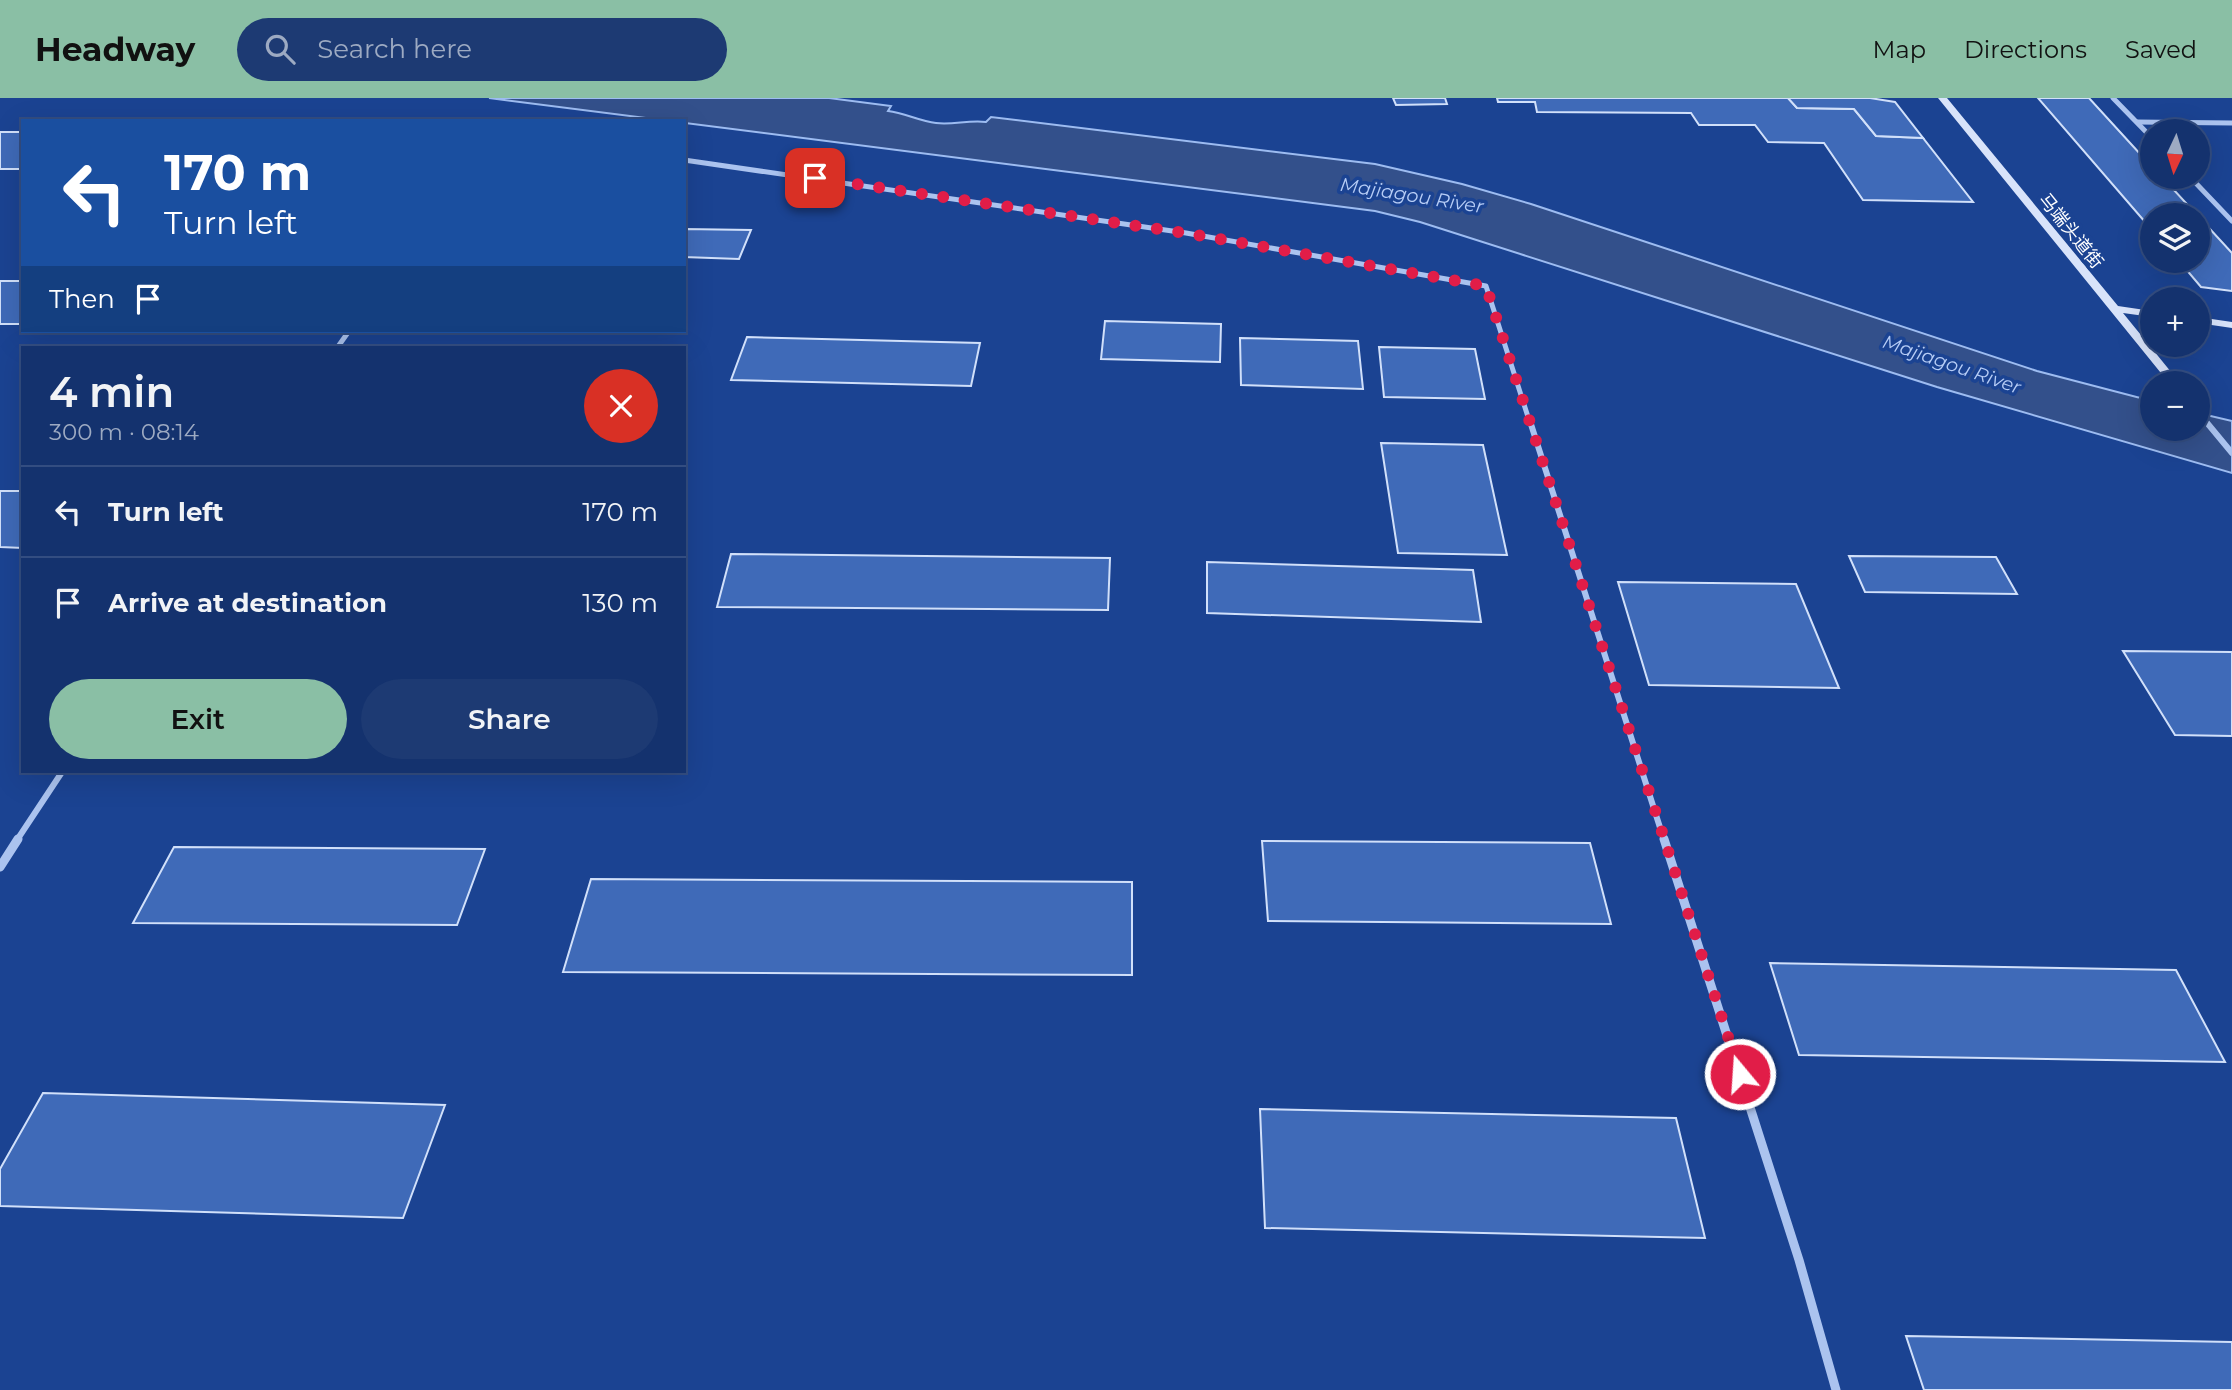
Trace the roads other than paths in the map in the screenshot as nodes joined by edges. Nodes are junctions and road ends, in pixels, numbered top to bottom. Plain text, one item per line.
1 (1942, 98) edge
2 (2113, 98) edge
3 (2137, 122) junction
4 (2232, 123) edge
5 (2140, 125) edge
6 (686, 160) edge
7 (2202, 189) edge
8 (2232, 220) edge
9 (2115, 309) junction
10 (2140, 312) edge
11 (2210, 322) edge
12 (2232, 325) edge
13 (2165, 371) edge
14 (2210, 426) edge
15 (2232, 453) edge
16 (61, 773) edge
17 (0, 867) edge
18 (1836, 1390) edge

1 - 9 street, 马端头道街
2 - 3 street
3 - 4 street
3 - 5 street
6 - 18 street
7 - 8 street
9 - 10 street
9 - 13 street, 马端头道街
11 - 12 street
14 - 15 street
16 - 17 street

